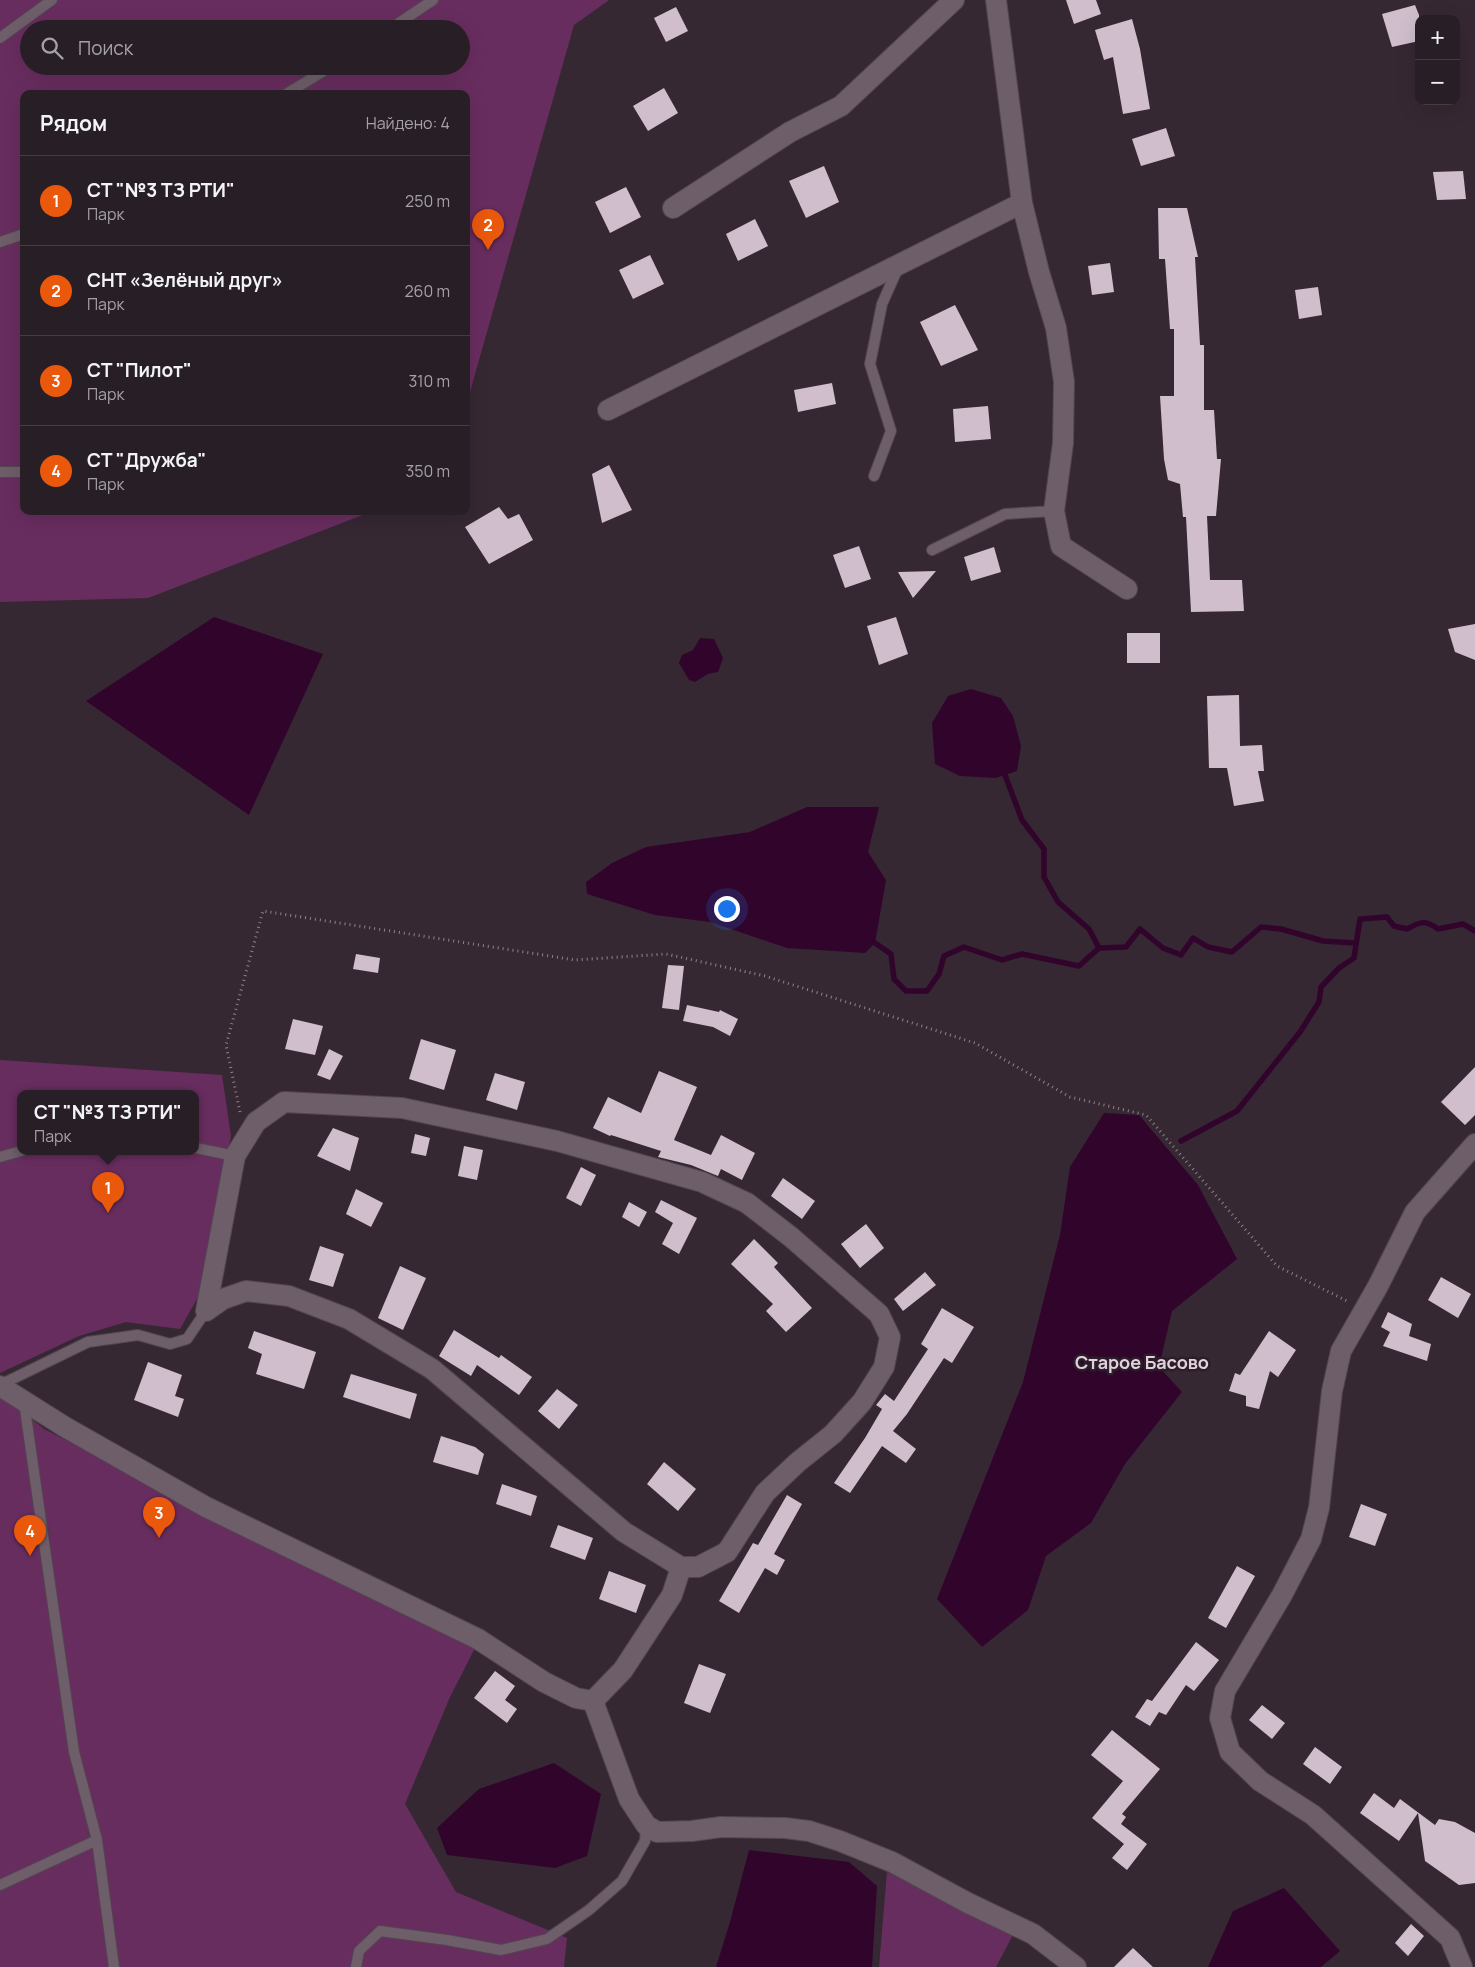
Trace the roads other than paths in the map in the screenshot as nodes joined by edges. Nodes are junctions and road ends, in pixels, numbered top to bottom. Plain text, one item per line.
1 (52, 0) edge
2 (433, 0) edge
3 (954, 0) edge
4 (996, 0) edge
5 (25, 20) edge
6 (403, 20) edge
7 (20, 23) edge
8 (0, 38) edge
9 (317, 75) edge
10 (293, 90) edge
11 (1022, 203) junction
12 (673, 208) dead end
13 (20, 235) edge
14 (0, 242) edge
15 (899, 265) junction
16 (608, 410) dead end
17 (0, 472) edge
18 (20, 472) edge
19 (874, 476) dead end
20 (1054, 511) junction
21 (932, 550) dead end
22 (1127, 589) dead end
23 (1475, 1144) edge
24 (199, 1149) edge
25 (17, 1152) edge
26 (235, 1156) junction
27 (0, 1157) edge
28 (206, 1311) junction
29 (0, 1386) edge
30 (24, 1401) junction
31 (681, 1568) junction
32 (594, 1701) junction
33 (646, 1825) junction
34 (97, 1840) junction
35 (0, 1885) edge
36 (114, 1967) edge
37 (356, 1967) edge
38 (1076, 1967) edge
39 (1462, 1967) edge

1 - 5 lane
2 - 6 lane
3 - 12 street
4 - 11 street
7 - 8 lane
9 - 10 lane
11 - 15 street
11 - 20 street
13 - 14 lane
15 - 16 street
15 - 19 lane
17 - 18 lane
20 - 21 lane
20 - 22 street
23 - 39 street
24 - 26 lane
25 - 27 lane
26 - 28 street
26 - 31 street
28 - 29 lane
28 - 31 street
29 - 30 street
30 - 32 street
30 - 34 lane
31 - 32 street
32 - 33 street
33 - 37 lane
33 - 38 street
34 - 35 lane
34 - 36 lane

